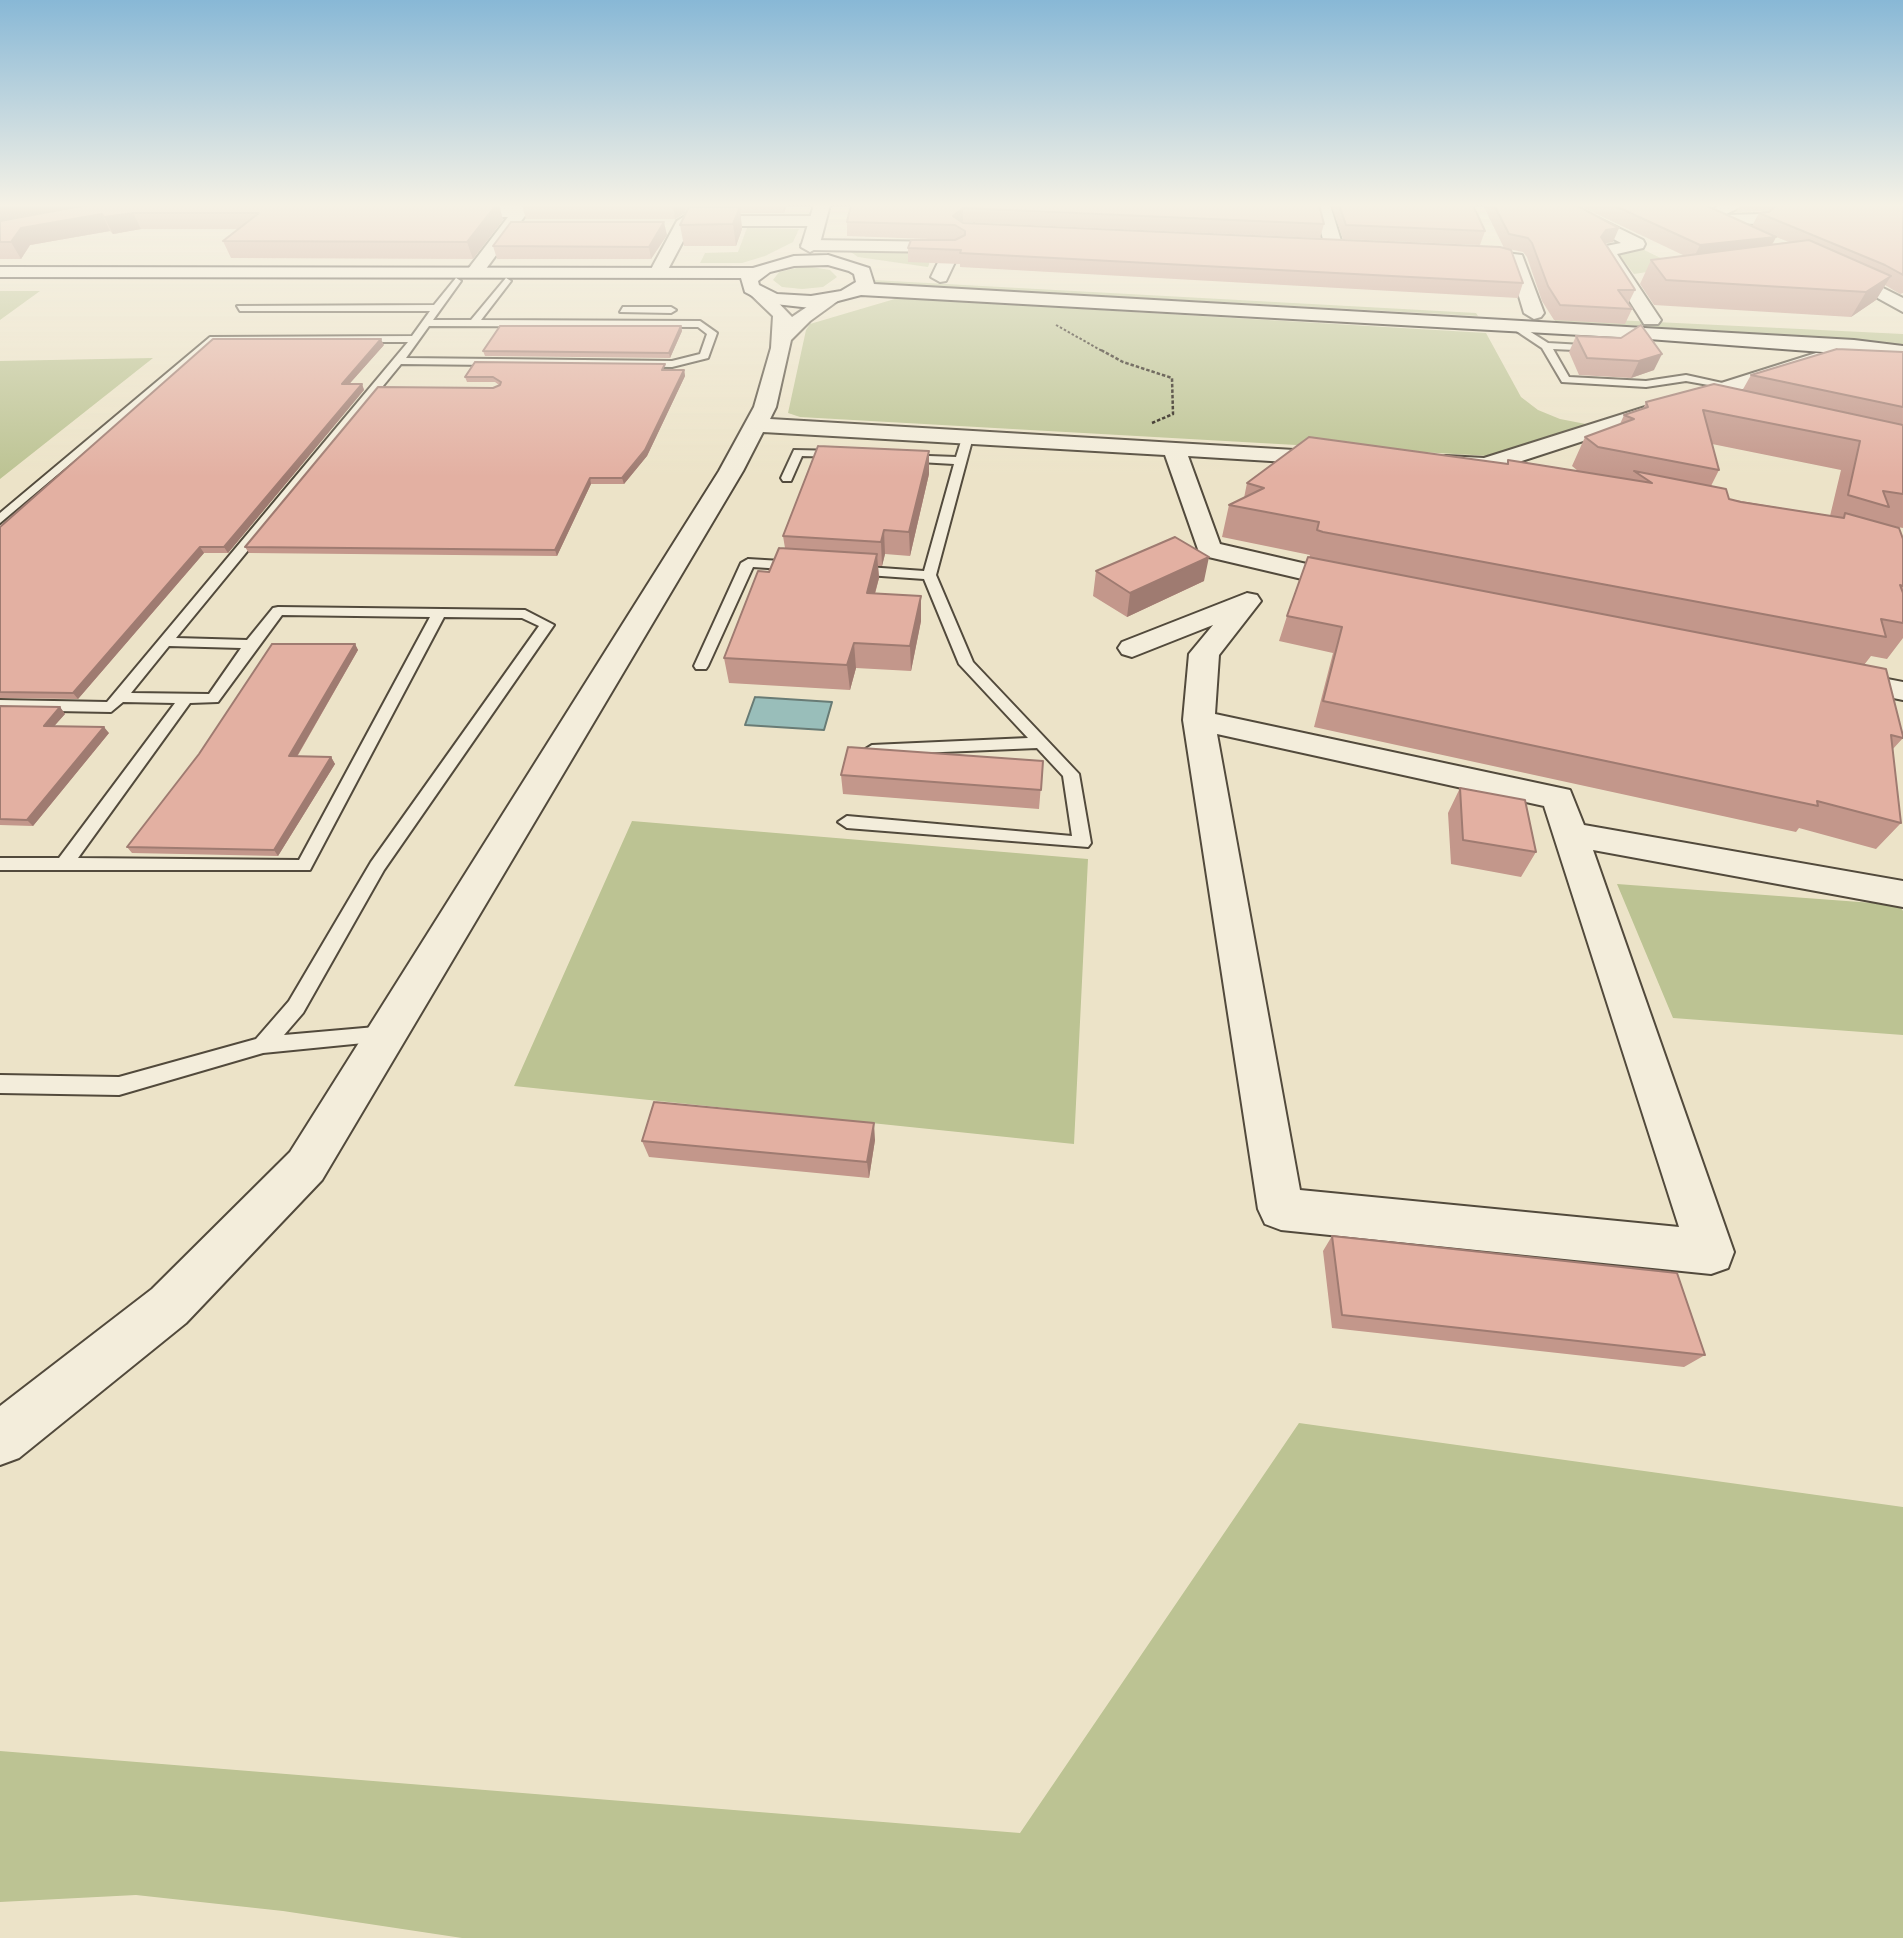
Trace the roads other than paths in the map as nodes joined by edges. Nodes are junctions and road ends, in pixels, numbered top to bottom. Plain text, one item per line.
1 (446, 295) edge
2 (495, 295) edge
3 (765, 295) edge
4 (776, 295) edge
5 (837, 295) edge
6 (1112, 295) edge
7 (1193, 295) edge
8 (1529, 295) edge
9 (1640, 295) edge
10 (1885, 295) edge
11 (830, 300) junction
12 (1903, 306) edge
13 (240, 308) dead end
14 (437, 308) junction
15 (484, 310) junction
16 (497, 310) dead end
17 (617, 310) dead end
18 (671, 310) dead end
19 (1488, 317) junction
20 (1651, 320) junction
21 (426, 323) junction
22 (474, 323) junction
23 (1541, 328) junction
24 (1895, 331) dead end
25 (782, 338) junction
26 (415, 339) junction
27 (1614, 349) edge
28 (1903, 352) edge
29 (397, 361) junction
30 (1903, 366) edge
31 (1731, 386) junction
32 (1686, 401) junction
33 (1727, 410) edge
34 (755, 425) junction
35 (967, 437) junction
36 (1170, 449) junction
37 (852, 455) edge
38 (893, 457) edge
39 (1364, 459) edge
40 (961, 461) junction
41 (1418, 462) edge
42 (1486, 466) junction
43 (1539, 476) edge
44 (787, 478) dead end
45 (0, 519) edge
46 (929, 575) junction
47 (1313, 575) junction
48 (1382, 589) edge
49 (1247, 601) junction
50 (438, 615) junction
51 (165, 642) junction
52 (251, 644) junction
53 (1132, 648) dead end
54 (701, 666) dead end
55 (1821, 675) edge
56 (1903, 691) edge
57 (119, 697) junction
58 (186, 698) junction
59 (0, 705) edge
60 (1199, 720) junction
61 (1041, 743) junction
62 (872, 750) edge
63 (847, 822) dead end
64 (1569, 834) junction
65 (0, 864) edge
66 (64, 864) junction
67 (1903, 894) edge
68 (387, 1034) junction
69 (263, 1045) junction
70 (0, 1084) edge
71 (0, 1439) edge

1 - 14 lane
2 - 15 lane
3 - 25 street
4 - 11 street
5 - 11 street
6 - 19 street
7 - 19 street
8 - 23 street
9 - 20 street
10 - 12 street
11 - 25 street
13 - 14 lane
14 - 21 lane
15 - 16 lane
15 - 22 lane
17 - 18 lane
19 - 23 street
19 - 23 street
20 - 23 street
20 - 24 street
21 - 22 lane
21 - 26 lane
22 - 29 lane
23 - 27 lane
23 - 28 street
23 - 31 lane
25 - 34 street
26 - 29 lane
26 - 45 lane
29 - 51 lane
30 - 31 street
31 - 32 street
32 - 33 street
32 - 42 street
34 - 35 street
34 - 68 street
35 - 36 street
35 - 40 lane
36 - 39 street
36 - 47 street
37 - 44 lane
38 - 40 lane
40 - 46 lane
41 - 42 street
42 - 43 street
46 - 54 lane
46 - 61 lane
47 - 48 street
47 - 49 street
49 - 53 street
49 - 60 street
50 - 52 lane
50 - 66 lane
50 - 69 lane
51 - 52 lane
51 - 57 lane
52 - 58 lane
55 - 56 street
57 - 58 lane
57 - 59 lane
58 - 66 lane
60 - 64 street
60 - 64 street
61 - 62 lane
61 - 63 lane
64 - 67 street
65 - 66 lane
68 - 69 lane
68 - 71 street
69 - 70 lane

